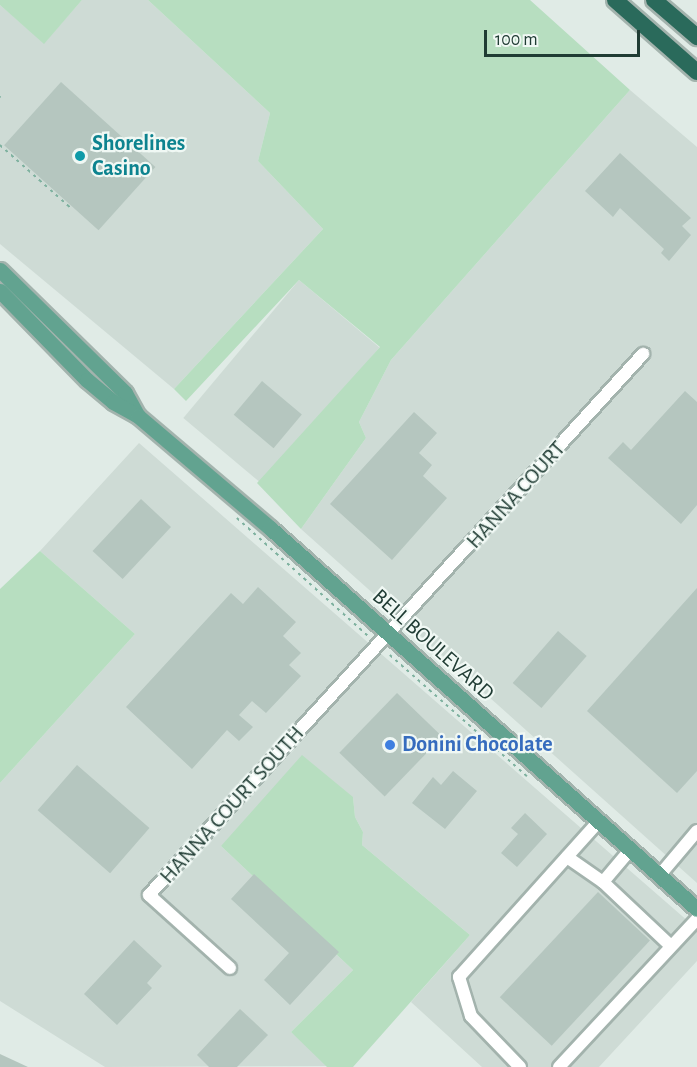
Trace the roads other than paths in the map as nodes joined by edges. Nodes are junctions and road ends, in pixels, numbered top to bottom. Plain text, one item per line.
1 (615, 0) edge
2 (654, 0) edge
3 (697, 37) edge
4 (697, 72) edge
5 (0, 270) edge
6 (0, 291) edge
7 (643, 354) dead end
8 (138, 416) junction
9 (388, 635) junction
10 (598, 822) junction
11 (697, 831) edge
12 (630, 850) junction
13 (567, 857) junction
14 (659, 876) junction
15 (603, 882) junction
16 (697, 909) edge
17 (697, 919) edge
18 (672, 946) junction
19 (230, 968) dead end
20 (520, 1067) edge
21 (559, 1067) edge

1 - 4 highway
2 - 3 highway
5 - 8 main road, BELL BOULEVARD
6 - 8 main road, BELL BOULEVARD
7 - 9 street, HANNA COURT
8 - 9 main road, BELL BOULEVARD
9 - 10 main road, BELL BOULEVARD
9 - 19 street, HANNA COURT SOUTH
10 - 12 main road, BELL BOULEVARD
10 - 13 street
11 - 14 street
12 - 14 main road, BELL BOULEVARD
12 - 15 street
13 - 15 street
13 - 20 street
14 - 16 main road, BELL BOULEVARD
15 - 18 street
17 - 18 street
18 - 21 street

